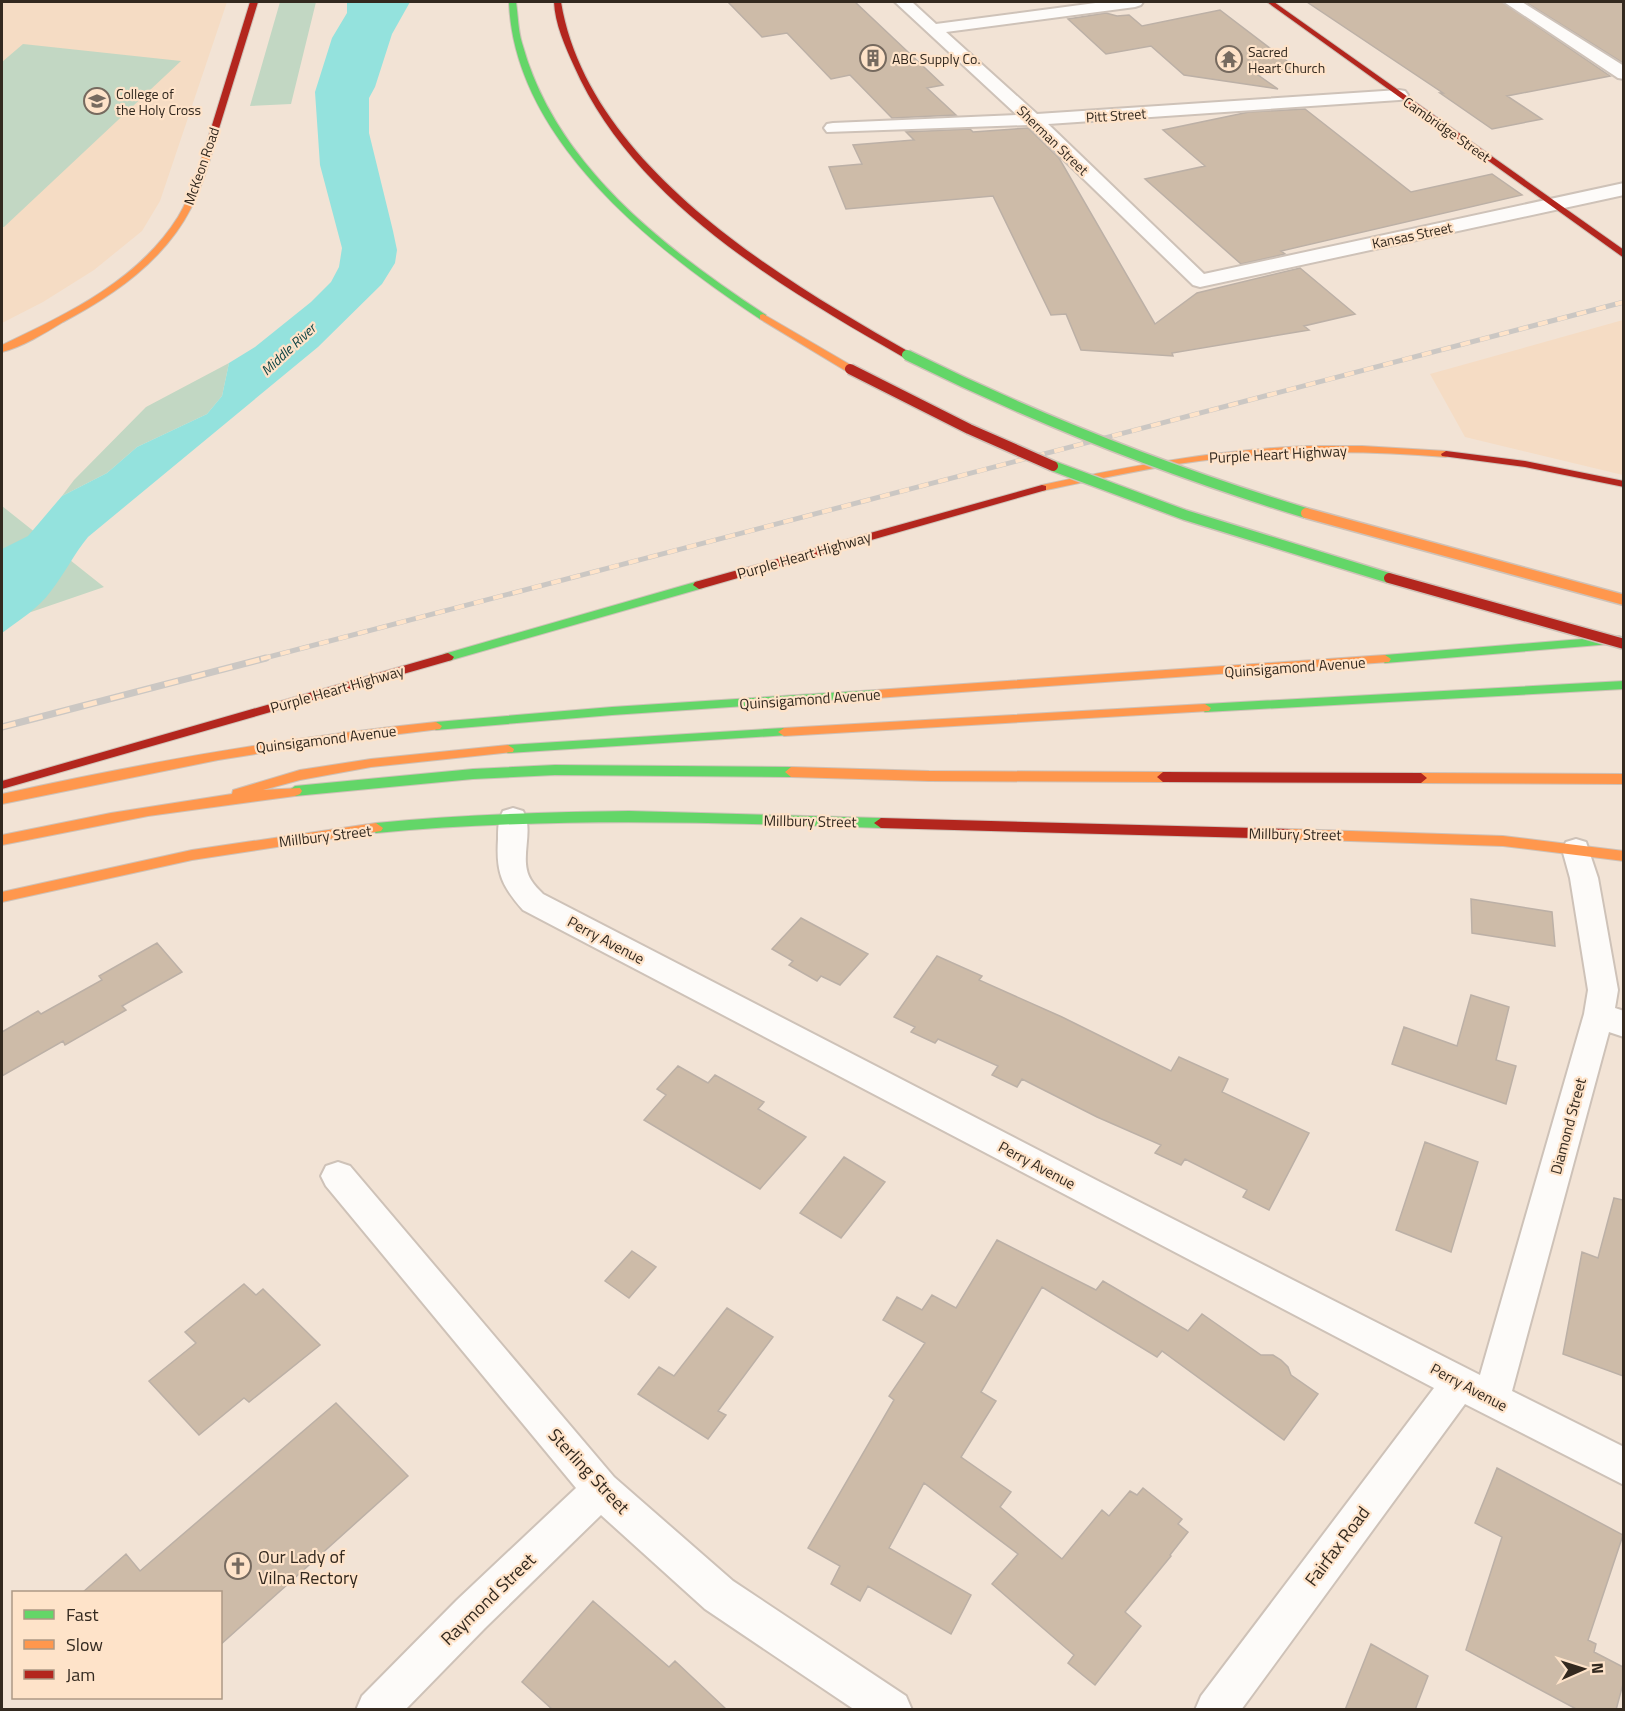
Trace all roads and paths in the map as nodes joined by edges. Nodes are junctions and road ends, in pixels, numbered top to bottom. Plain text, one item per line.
1 (254, 2) edge
2 (512, 2) edge
3 (557, 2) edge
4 (903, 2) edge
5 (1135, 2) edge
6 (1270, 2) edge
7 (1512, 2) edge
8 (933, 29) junction
9 (1623, 74) edge
10 (1399, 95) junction
11 (1033, 120) junction
12 (833, 128) dead end
13 (1623, 189) edge
14 (1554, 204) junction
15 (1623, 255) edge
16 (1200, 281) joint
17 (2, 349) edge
18 (1623, 484) edge
19 (1623, 600) edge
20 (1623, 642) edge
21 (1623, 685) edge
22 (1623, 779) edge
23 (2, 784) edge
24 (2, 799) edge
25 (210, 801) junction
26 (513, 818) junction
27 (2, 840) edge
28 (1575, 849) junction
29 (1623, 856) edge
30 (2, 897) edge
31 (1611, 1020) edge
32 (338, 1176) dead end
33 (1476, 1391) junction
34 (1623, 1467) edge
35 (601, 1490) junction
36 (376, 1710) edge
37 (892, 1710) edge
38 (1215, 1710) edge

1 - 17 main road, McKeon Road
2 - 20 main road, bridge
3 - 19 main road, bridge
4 - 8 street, Sherman Street
5 - 8 street
6 - 10 main road, Cambridge Street
7 - 9 street
8 - 11 street, Sherman Street
10 - 11 street, Pitt Street
10 - 14 main road, Cambridge Street
11 - 12 street, Pitt Street
11 - 16 street, Sherman Street
13 - 14 street, Kansas Street
14 - 15 main road, Cambridge Street
14 - 16 street, Kansas Street
18 - 23 main road, Purple Heart Highway
20 - 24 main road, Quinsigamond Avenue
21 - 25 main road, Quinsigamond Avenue
22 - 25 main road
25 - 27 main road
26 - 28 main road, Millbury Street
26 - 30 main road, Millbury Street
26 - 33 street, Perry Avenue
28 - 29 main road, Millbury Street
28 - 31 street, Diamond Street
31 - 33 street, Diamond Street
32 - 35 street, Sterling Street
33 - 34 street, Perry Avenue
33 - 38 street, Fairfax Road
35 - 36 street, Raymond Street
35 - 37 street, Sterling Street

